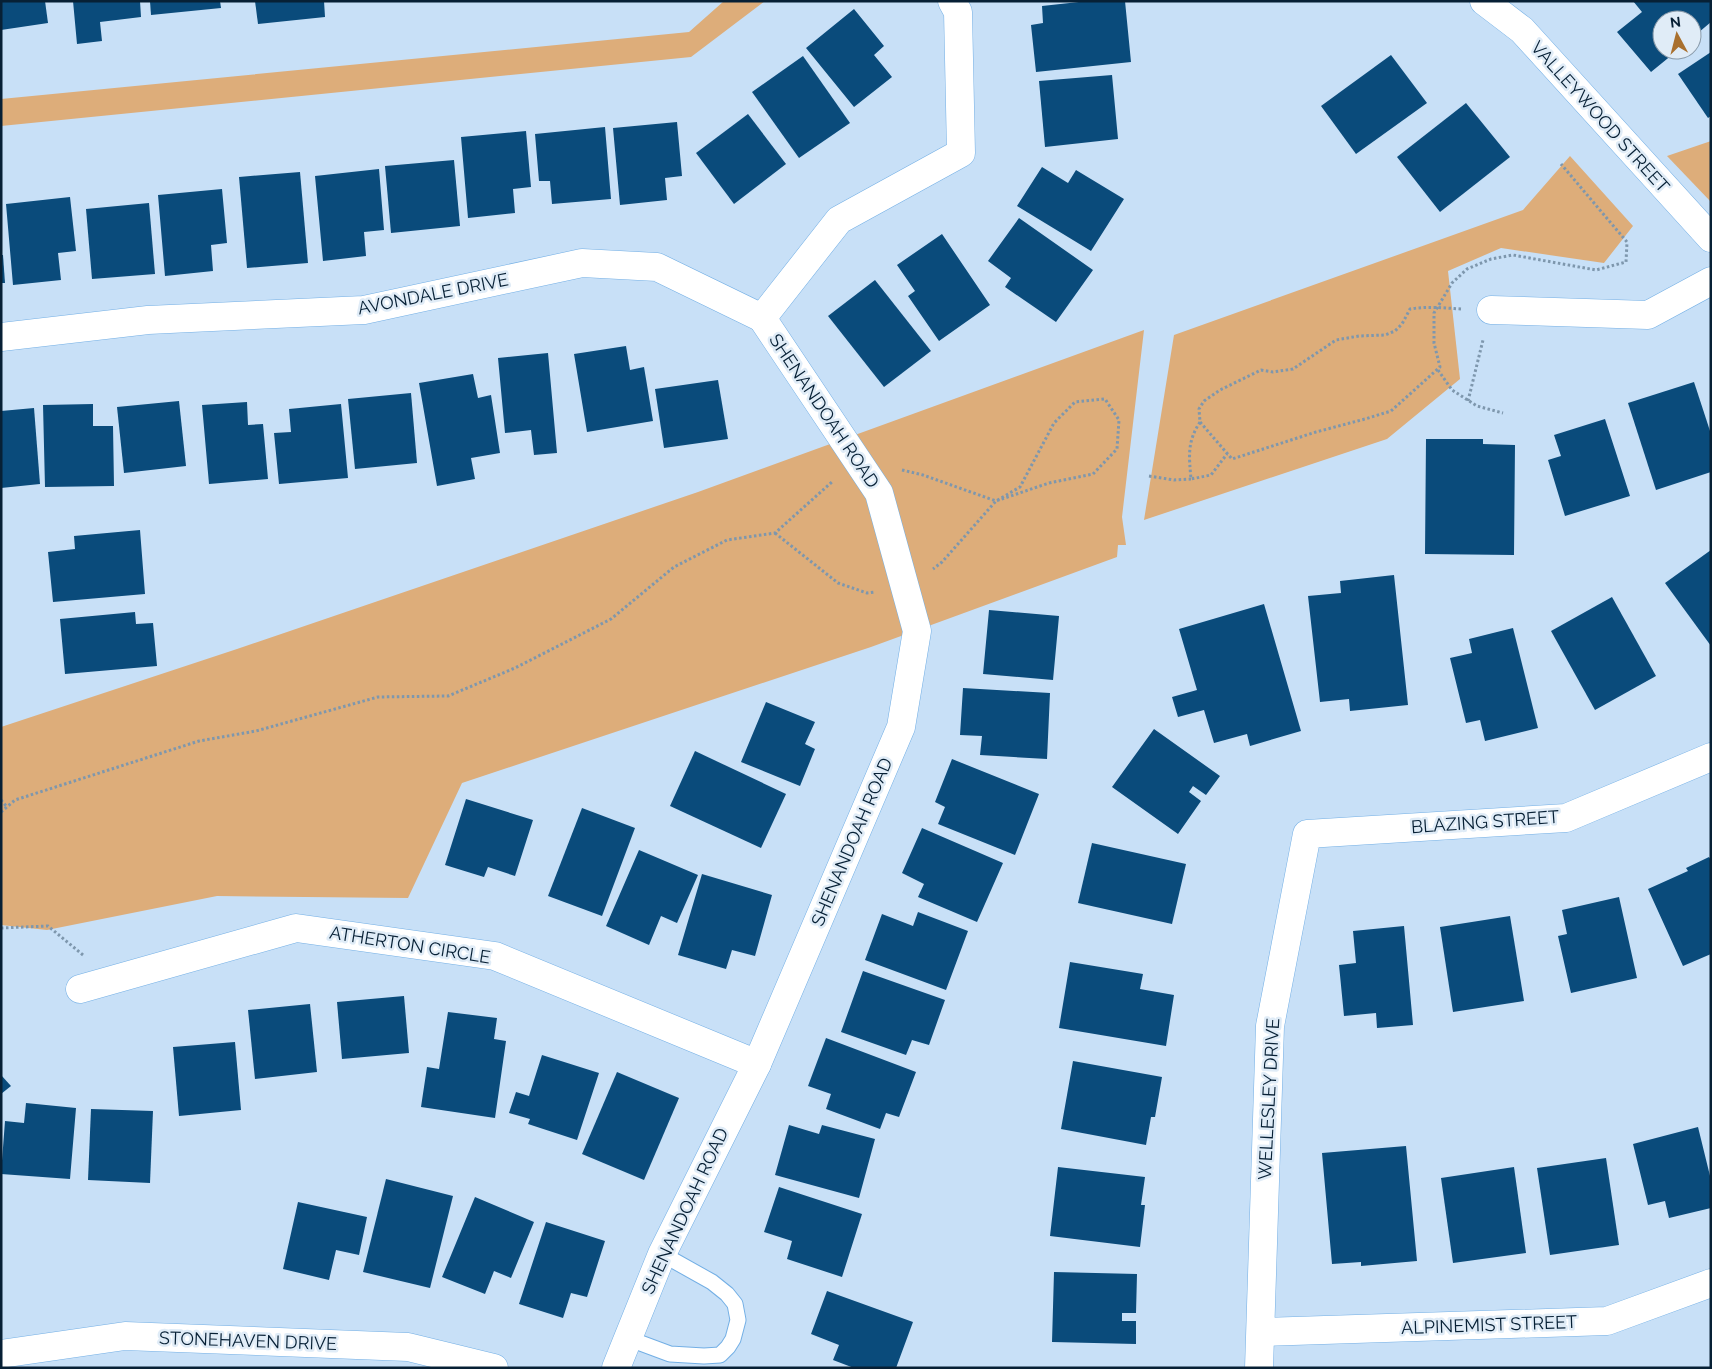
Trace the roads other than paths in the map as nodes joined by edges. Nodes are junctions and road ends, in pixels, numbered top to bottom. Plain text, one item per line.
1 (952, 1) edge
2 (1484, 1) edge
3 (1711, 238) edge
4 (1711, 281) edge
5 (1491, 310) road end
6 (762, 318) junction
7 (1, 337) edge
8 (1711, 757) edge
9 (1307, 834) joint
10 (80, 989) dead end
11 (757, 1064) junction
12 (662, 1254) junction
13 (1711, 1283) edge
14 (1261, 1332) junction
15 (627, 1338) junction
16 (1, 1354) edge
17 (494, 1368) edge
18 (616, 1368) edge
19 (1259, 1368) edge

1 - 6 street
2 - 3 street, VALLEYWOOD STREET
4 - 5 street
6 - 7 street, AVONDALE DRIVE
6 - 11 street, SHENANDOAH ROAD
8 - 9 street, BLAZING STREET
9 - 14 street, WELLESLEY DRIVE
10 - 11 street, ATHERTON CIRCLE
11 - 12 street, SHENANDOAH ROAD
12 - 15 street, SHENANDOAH ROAD
12 - 15 lane
13 - 14 street, ALPINEMIST STREET
14 - 19 street, WELLESLEY DRIVE
15 - 18 street, SHENANDOAH ROAD
16 - 17 street, STONEHAVEN DRIVE

